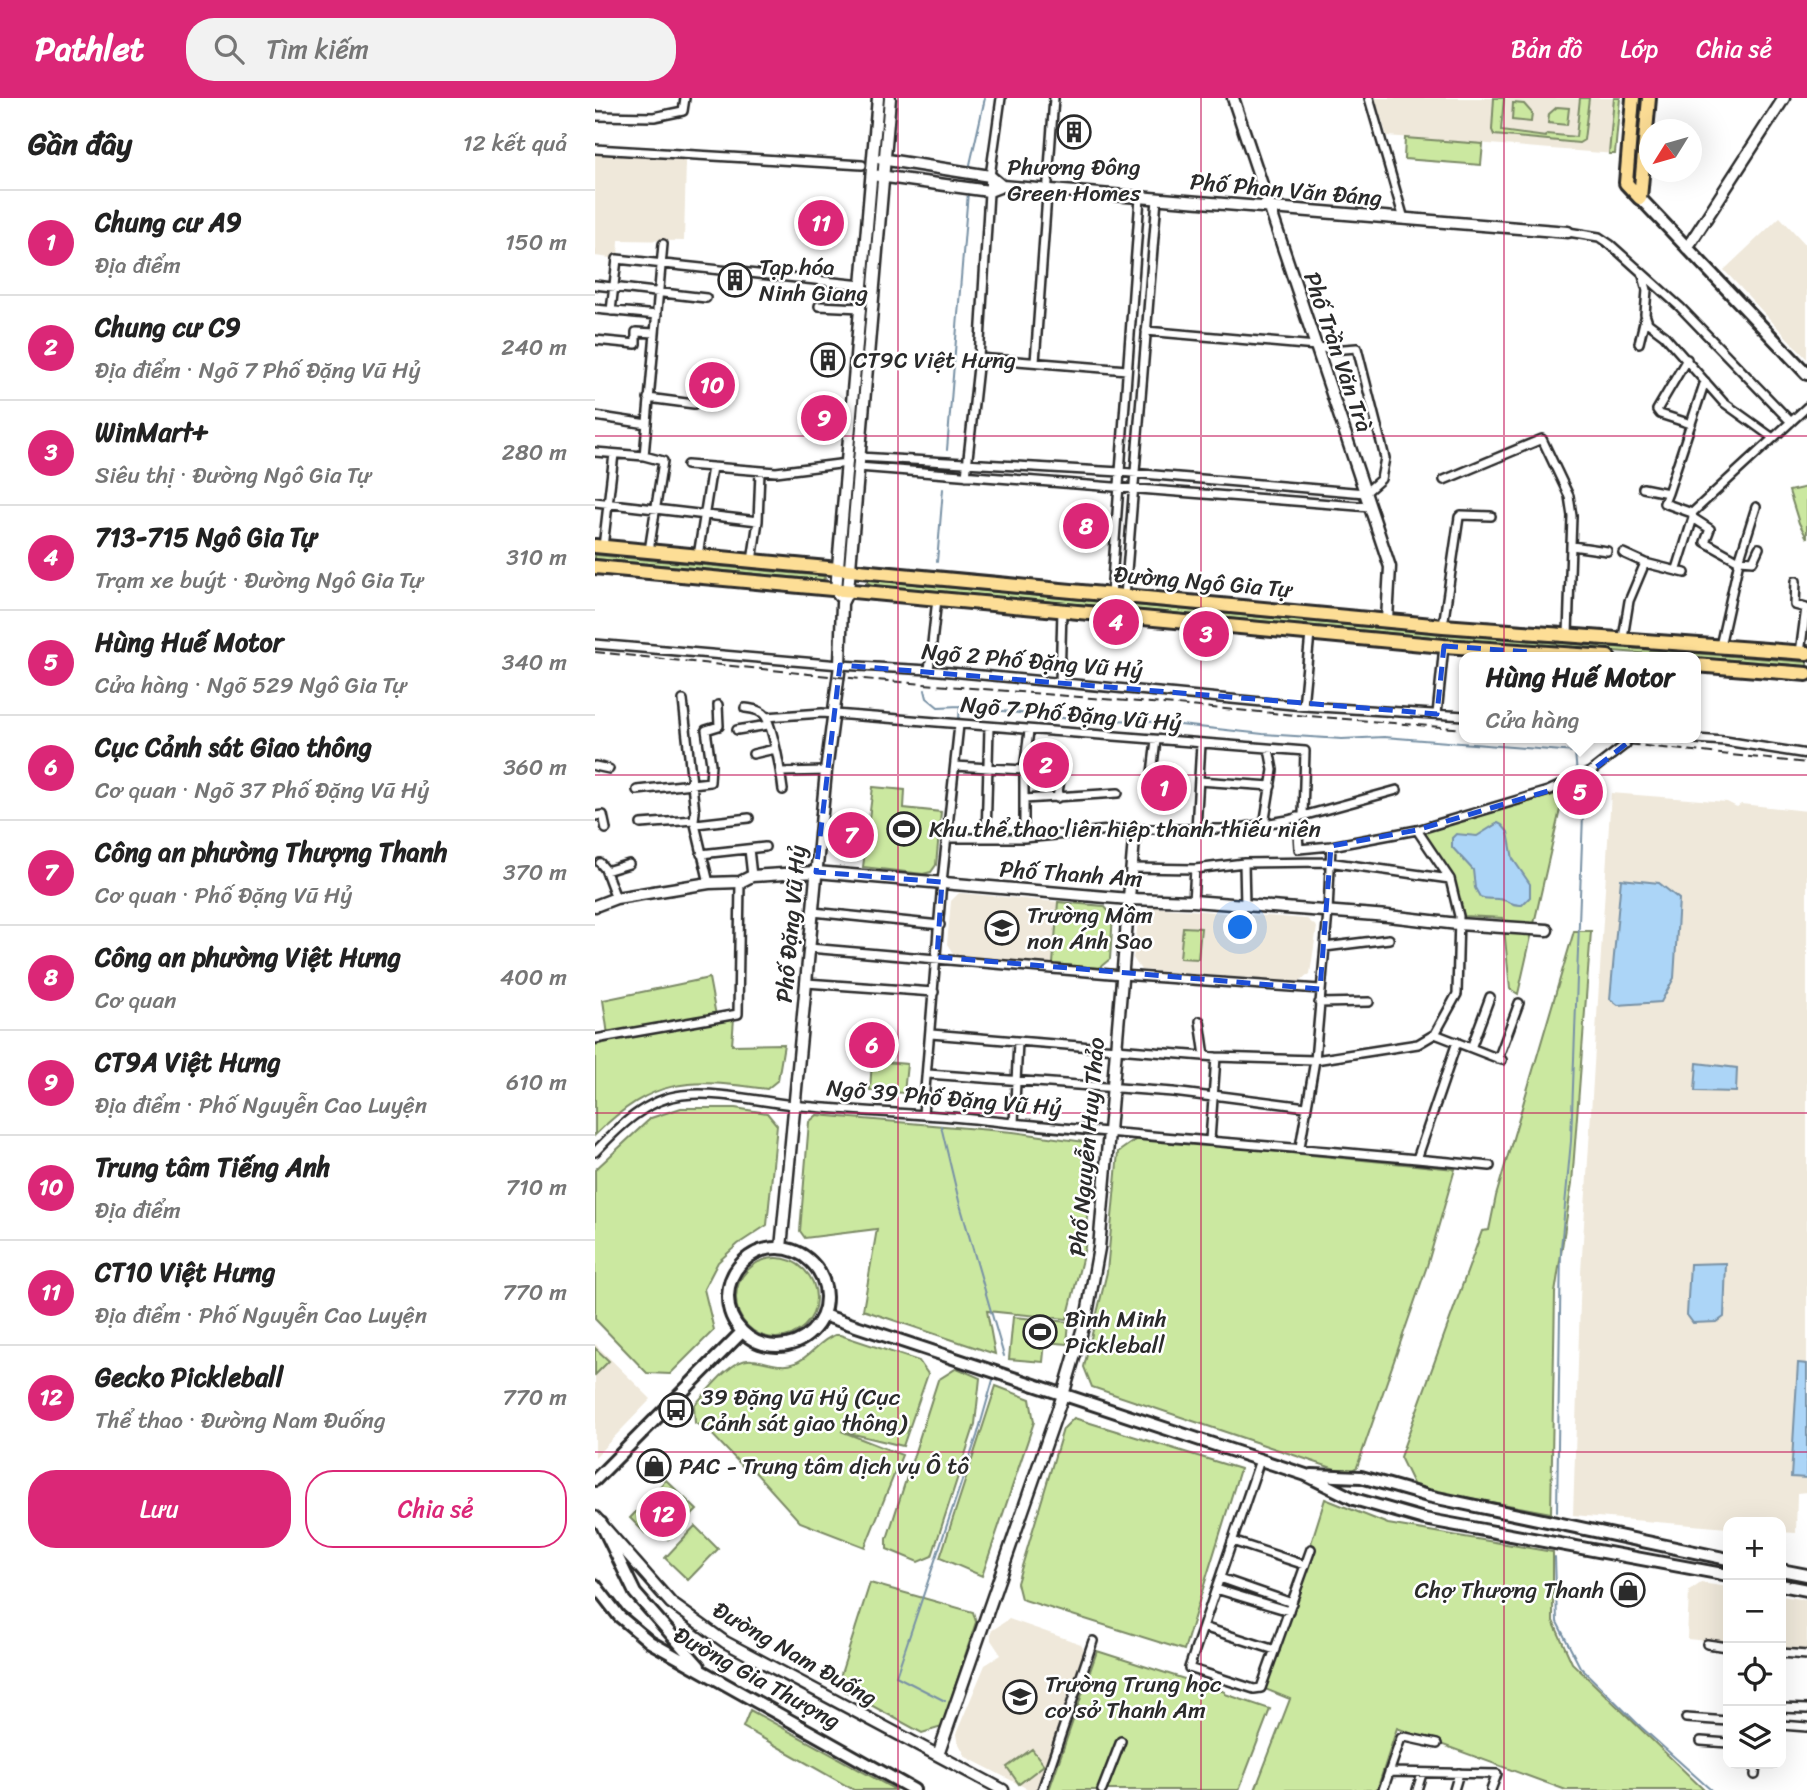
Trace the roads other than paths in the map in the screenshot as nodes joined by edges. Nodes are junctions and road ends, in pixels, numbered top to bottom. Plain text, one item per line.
1 (685, 98) edge
2 (879, 98) edge
3 (890, 98) edge
4 (1001, 98) edge
5 (1054, 98) edge
6 (1233, 98) edge
7 (1369, 98) edge
8 (1633, 98) edge
9 (1649, 98) edge
10 (1784, 98) edge
11 (595, 116) edge
12 (595, 149) edge
13 (873, 158) junction
14 (885, 160) junction
15 (862, 165) junction
16 (872, 175) junction
17 (990, 176) junction
18 (883, 177) junction
19 (1002, 186) junction
20 (1046, 190) junction
21 (989, 191) junction
22 (1140, 198) junction
23 (1640, 198) junction
24 (1157, 199) junction
25 (1269, 208) junction
26 (1404, 219) junction
27 (1568, 232) joint
28 (663, 244) dead end
29 (1687, 248) junction
30 (661, 264) junction
31 (1641, 272) junction
32 (595, 285) edge
33 (862, 285) junction
34 (614, 287) junction
35 (659, 293) junction
36 (706, 298) dead end
37 (819, 306) dead end
38 (860, 308) junction
39 (595, 309) edge
40 (611, 311) junction
41 (657, 315) junction
42 (1646, 318) junction
43 (637, 323) dead end
44 (1146, 331) junction
45 (636, 332) junction
46 (655, 333) junction
47 (595, 340) edge
48 (1639, 343) dead end
49 (1316, 346) junction
50 (979, 358) junction
51 (1687, 359) junction
52 (1035, 362) junction
53 (1127, 370) junction
54 (1807, 374) edge
55 (1705, 381) junction
56 (648, 398) junction
57 (694, 404) dead end
58 (1807, 407) edge
59 (595, 416) edge
60 (1791, 422) junction
61 (646, 424) junction
62 (1691, 424) junction
63 (1773, 439) junction
64 (595, 452) edge
65 (614, 454) junction
66 (644, 457) junction
67 (859, 462) junction
68 (847, 463) junction
69 (968, 464) junction
70 (687, 465) dead end
71 (712, 467) junction
72 (760, 471) junction
73 (1120, 472) junction
74 (1135, 473) junction
75 (967, 476) junction
76 (1444, 480) dead end
77 (1643, 488) dead end
78 (1119, 489) junction
79 (1133, 490) junction
80 (1365, 493) junction
81 (1668, 493) junction
82 (595, 502) edge
83 (608, 504) junction
84 (1756, 507) dead end
85 (1370, 508) junction
86 (655, 511) junction
87 (703, 514) junction
88 (1692, 515) junction
89 (1491, 516) dead end
90 (758, 521) junction
91 (1115, 534) junction
92 (1130, 534) junction
93 (1571, 546) junction
94 (599, 547) edge
95 (1759, 548) dead end
96 (649, 551) junction
97 (1607, 551) dead end
98 (1623, 553) dead end
99 (698, 556) junction
100 (752, 561) junction
101 (1740, 561) junction
102 (1645, 562) junction
103 (595, 567) edge
104 (1677, 569) junction
105 (844, 570) junction
106 (1685, 573) dead end
107 (1796, 581) dead end
108 (842, 590) junction
109 (1111, 595) junction
110 (1125, 596) junction
111 (937, 599) junction
112 (1062, 610) junction
113 (1387, 620) junction
114 (1443, 626) junction
115 (1310, 634) junction
116 (1568, 634) junction
117 (1623, 638) junction
118 (595, 644) edge
119 (1444, 646) junction
120 (1720, 646) junction
121 (1504, 652) edge
122 (1803, 653) edge
123 (841, 665) junction
124 (1701, 665) edge
125 (929, 670) junction
126 (1807, 674) edge
127 (1060, 682) junction
128 (683, 700) dead end
129 (718, 705) dead end
130 (1303, 706) junction
131 (745, 708) dead end
132 (1437, 714) junction
133 (834, 715) junction
134 (766, 716) junction
135 (1459, 716) edge
136 (768, 725) junction
137 (960, 725) junction
138 (989, 727) junction
139 (737, 730) dead end
140 (1029, 730) junction
141 (1701, 739) edge
142 (1156, 740) junction
143 (1626, 743) edge
144 (1201, 744) junction
145 (775, 749) junction
146 (1269, 749) junction
147 (753, 754) dead end
148 (1807, 754) edge
149 (595, 766) edge
150 (955, 766) junction
151 (987, 768) junction
152 (1062, 768) dead end
153 (609, 769) dead end
154 (1024, 770) junction
155 (826, 771) junction
156 (781, 772) junction
157 (1199, 781) junction
158 (692, 784) junction
159 (1271, 786) junction
160 (637, 790) dead end
161 (783, 790) dead end
162 (1397, 790) dead end
163 (1118, 793) dead end
164 (1058, 797) junction
165 (1024, 799) junction
166 (1149, 799) dead end
167 (595, 816) edge
168 (1300, 816) junction
169 (749, 818) dead end
170 (695, 822) junction
171 (641, 824) dead end
172 (1261, 824) junction
173 (1135, 828) junction
174 (606, 829) dead end
175 (1196, 829) junction
176 (1417, 830) junction
177 (947, 838) junction
178 (986, 838) junction
179 (1024, 838) junction
180 (1331, 846) junction
181 (765, 847) dead end
182 (749, 849) junction
183 (701, 854) junction
184 (1328, 862) junction
185 (600, 863) dead end
186 (1244, 863) junction
187 (629, 864) dead end
188 (1131, 868) junction
189 (1195, 869) junction
190 (606, 871) junction
191 (817, 872) junction
192 (752, 876) junction
193 (1450, 879) junction
194 (740, 882) junction
195 (942, 882) junction
196 (709, 883) junction
197 (616, 898) junction
198 (1129, 899) junction
199 (1193, 901) junction
200 (1245, 905) junction
201 (595, 906) edge
202 (813, 912) junction
203 (1328, 912) junction
204 (1458, 924) junction
205 (940, 925) junction
206 (1546, 930) dead end
207 (1389, 939) dead end
208 (1325, 947) junction
209 (809, 948) junction
210 (937, 957) junction
211 (1122, 975) junction
212 (806, 983) junction
213 (1320, 989) junction
214 (934, 992) junction
215 (1490, 998) dead end
216 (1369, 1002) dead end
217 (1319, 1003) junction
218 (1519, 1003) dead end
219 (1201, 1021) dead end
220 (931, 1034) junction
221 (1436, 1034) junction
222 (595, 1039) edge
223 (1018, 1042) junction
224 (1457, 1042) junction
225 (1471, 1048) junction
226 (1116, 1049) junction
227 (1205, 1056) junction
228 (1216, 1057) junction
229 (1315, 1060) junction
230 (928, 1074) junction
231 (1016, 1082) junction
232 (1113, 1087) junction
233 (1213, 1096) junction
234 (795, 1105) junction
235 (1306, 1107) junction
236 (923, 1114) junction
237 (1014, 1123) junction
238 (1109, 1131) junction
239 (1210, 1140) junction
240 (1300, 1147) junction
241 (595, 1152) edge
242 (1417, 1159) junction
243 (1490, 1166) dead end
244 (781, 1248) junction
245 (823, 1315) junction
246 (742, 1332) junction
247 (1063, 1395) junction
248 (1260, 1460) junction
249 (1306, 1475) junction
250 (595, 1480) edge
251 (598, 1520) edge
252 (1232, 1541) junction
253 (1311, 1549) dead end
254 (1723, 1558) edge
255 (1305, 1565) junction
256 (1786, 1571) edge
257 (1723, 1574) edge
258 (1807, 1575) edge
259 (1220, 1578) junction
260 (595, 1585) edge
261 (1786, 1586) edge
262 (1216, 1589) junction
263 (1807, 1590) edge
264 (1290, 1607) junction
265 (1203, 1627) junction
266 (1093, 1641) dead end
267 (1707, 1644) dead end
268 (1723, 1646) edge
269 (1275, 1650) junction
270 (1786, 1653) edge
271 (1807, 1655) edge
272 (706, 1674) junction
273 (1786, 1708) edge
274 (1807, 1709) edge
275 (1686, 1718) dead end
276 (1723, 1721) edge
277 (1786, 1725) edge
278 (1807, 1727) edge
279 (1121, 1741) dead end
280 (1701, 1741) dead end
281 (1723, 1743) edge
282 (1437, 1744) dead end
283 (938, 1755) junction
284 (1756, 1769) edge
285 (1389, 1772) junction
286 (1459, 1773) junction
287 (1422, 1774) junction
288 (1755, 1775) dead end
289 (913, 1790) edge
290 (1003, 1790) edge
291 (1042, 1790) edge
292 (1102, 1790) edge
293 (1383, 1790) edge
294 (1417, 1790) edge
295 (1454, 1790) edge
296 (1491, 1790) edge

1 - 11 street
2 - 13 street
3 - 14 street
4 - 17 street
5 - 20 street
6 - 25 street, Phố Trần Văn Trà
7 - 26 street
8 - 23 main road
9 - 23 main road
10 - 29 street
12 - 15 street
13 - 14 street
13 - 15 street
13 - 16 street
14 - 17 street
14 - 18 street
15 - 16 street
16 - 18 street, Phố Phan Văn Đáng
16 - 33 street
17 - 19 street
17 - 21 street
18 - 21 street, Phố Phan Văn Đáng
18 - 67 street
19 - 20 street, Phố Phan Văn Đáng
19 - 21 street, Phố Phan Văn Đáng
20 - 22 street, Phố Phan Văn Đáng
20 - 52 street
21 - 50 street
22 - 24 street, Phố Phan Văn Đáng
22 - 53 street
23 - 29 main road
24 - 25 street, Phố Phan Văn Đáng
24 - 44 street
25 - 26 street, Phố Phan Văn Đáng
25 - 49 street, Phố Trần Văn Trà
26 - 27 street, Phố Phan Văn Đáng
27 - 31 street
28 - 30 street
29 - 54 main road
30 - 33 street
30 - 34 street
30 - 35 street
31 - 42 street
31 - 60 street
32 - 34 street
33 - 38 street
34 - 35 street
34 - 40 street
35 - 36 street
35 - 41 street
37 - 38 street
38 - 68 street
39 - 40 street
40 - 41 street
41 - 46 street
42 - 48 street
42 - 51 street
43 - 45 street
44 - 49 street
44 - 74 street
45 - 46 street
45 - 47 street
46 - 56 street
49 - 80 street, Phố Trần Văn Trà
49 - 80 street
50 - 52 street
50 - 69 street
51 - 55 street
51 - 62 street
52 - 53 street
53 - 73 street
55 - 62 street
55 - 63 street
56 - 57 street
56 - 61 street
58 - 60 street
59 - 61 street
60 - 63 street
61 - 66 street
62 - 81 street
63 - 88 street
64 - 65 street
65 - 66 street
65 - 83 street
66 - 86 street
67 - 69 street
67 - 75 street
67 - 105 street
68 - 72 street
68 - 105 street
69 - 73 street
69 - 75 street
70 - 71 street
71 - 72 street
71 - 87 street
72 - 90 street
73 - 74 street
73 - 78 street
74 - 79 street
74 - 80 street
75 - 78 street
76 - 93 street
77 - 81 street
78 - 79 street
78 - 91 street
79 - 85 street
79 - 92 street
80 - 85 street, Phố Trần Văn Trà
81 - 88 street
82 - 83 street
83 - 86 street
83 - 94 street
84 - 101 street
85 - 113 street, Phố Trần Văn Trà
86 - 87 street
86 - 96 street
87 - 90 street
87 - 99 street
88 - 101 street
88 - 104 street
89 - 114 street
90 - 100 street
91 - 92 street
91 - 109 street
92 - 110 street
93 - 97 street
93 - 116 street
94 - 96 main road, Đường Ngô Gia Tự
95 - 101 street
96 - 99 main road, Đường Ngô Gia Tự
98 - 102 street
99 - 100 main road, Đường Ngô Gia Tự
100 - 105 main road, Đường Ngô Gia Tự
101 - 120 street
102 - 104 street
102 - 117 street
103 - 108 main road, Đường Ngô Gia Tự
104 - 106 street
105 - 108 street
105 - 109 main road, Đường Ngô Gia Tự
107 - 122 street
108 - 111 main road, Đường Ngô Gia Tự
108 - 123 street, Phố Đặng Vũ Hỷ
109 - 110 main road, Đường Ngô Gia Tự
110 - 113 main road, Đường Ngô Gia Tự
111 - 112 main road, Đường Ngô Gia Tự
111 - 125 street
112 - 115 main road, Đường Ngô Gia Tự
112 - 127 street
113 - 114 main road, Đường Ngô Gia Tự
114 - 116 main road, Đường Ngô Gia Tự
115 - 119 main road, Đường Ngô Gia Tự
115 - 130 street
116 - 117 main road, Đường Ngô Gia Tự
117 - 120 main road, Đường Ngô Gia Tự
118 - 123 street, Ngõ 2 Phố Đặng Vũ Hỷ
119 - 121 main road, Đường Ngô Gia Tự
119 - 132 street
120 - 122 main road, Đường Ngô Gia Tự
123 - 125 street, Ngõ 2 Phố Đặng Vũ Hỷ
123 - 133 street, Phố Đặng Vũ Hỷ
124 - 126 main road
125 - 127 street, Ngõ 2 Phố Đặng Vũ Hỷ
127 - 130 street, Ngõ 2 Phố Đặng Vũ Hỷ
128 - 158 street
129 - 158 street
130 - 132 street, Ngõ 2 Phố Đặng Vũ Hỷ
131 - 134 street
132 - 135 street, Ngõ 2 Phố Đặng Vũ Hỷ
133 - 134 street, Ngõ 7 Phố Đặng Vũ Hỷ
133 - 137 street, Ngõ 7 Phố Đặng Vũ Hỷ
133 - 155 street, Phố Đặng Vũ Hỷ
134 - 136 street
136 - 139 street
136 - 145 street
137 - 138 street, Ngõ 7 Phố Đặng Vũ Hỷ
137 - 150 street
138 - 140 street, Ngõ 7 Phố Đặng Vũ Hỷ
138 - 151 street
140 - 142 street, Ngõ 7 Phố Đặng Vũ Hỷ
140 - 154 street
141 - 148 street
142 - 144 street, Ngõ 7 Phố Đặng Vũ Hỷ
142 - 166 street
143 - 176 street
144 - 146 street, Ngõ 7 Phố Đặng Vũ Hỷ
144 - 157 street
145 - 147 street
145 - 156 street
146 - 159 street
146 - 168 street, Ngõ 7 Phố Đặng Vũ Hỷ
149 - 153 street
150 - 151 street
150 - 177 street
151 - 154 street
151 - 178 street
152 - 164 street
154 - 165 street
155 - 156 street
155 - 191 street, Phố Đặng Vũ Hỷ
156 - 161 street
157 - 159 street
157 - 175 street
158 - 160 street
158 - 170 street
159 - 172 street
162 - 168 street
163 - 164 street
164 - 165 street
165 - 179 street
167 - 174 street
168 - 172 street
168 - 180 street
169 - 170 street
170 - 171 street
170 - 183 street
172 - 175 street
173 - 175 street
173 - 179 street
173 - 188 street, Phố Nguyễn Huy Thảo
176 - 180 street
176 - 193 street
177 - 178 street
177 - 195 street
178 - 179 street
180 - 184 street
181 - 182 street
182 - 183 street
182 - 192 street
183 - 196 street
184 - 186 street
184 - 193 street
184 - 203 street
185 - 190 street
186 - 189 street
186 - 200 street
187 - 190 street
188 - 189 street
188 - 198 street, Phố Nguyễn Huy Thảo
189 - 199 street
190 - 197 street
191 - 192 street, Phố Thanh Am
191 - 195 street, Phố Thanh Am
191 - 202 street, Phố Đặng Vũ Hỷ
192 - 194 street, Phố Thanh Am
193 - 204 street
194 - 196 street, Phố Thanh Am
194 - 222 street
195 - 198 street, Phố Thanh Am
195 - 205 street
196 - 197 street, Phố Thanh Am
197 - 201 street, Phố Thanh Am
198 - 199 street, Phố Thanh Am
198 - 211 street, Phố Nguyễn Huy Thảo
199 - 200 street, Phố Thanh Am
200 - 203 street, Phố Thanh Am
202 - 205 street
202 - 209 street, Phố Đặng Vũ Hỷ
203 - 204 street, Phố Thanh Am
203 - 208 street
204 - 206 street, Phố Thanh Am
204 - 221 street
205 - 210 street
207 - 208 street
208 - 213 street
209 - 210 street
209 - 212 street, Phố Đặng Vũ Hỷ
210 - 211 street
210 - 214 street
211 - 213 street
211 - 226 street, Phố Nguyễn Huy Thảo
212 - 214 street
212 - 234 street, Phố Đặng Vũ Hỷ
213 - 217 street
214 - 220 street
215 - 225 street
216 - 217 street
217 - 229 street
218 - 225 street
219 - 227 street
220 - 223 street
220 - 230 street
221 - 224 street
221 - 229 street
223 - 226 street
223 - 231 street
224 - 225 street
224 - 242 street
226 - 227 street
226 - 232 street, Phố Nguyễn Huy Thảo
227 - 228 street
228 - 229 street
228 - 233 street
229 - 235 street
230 - 231 street
230 - 236 street
231 - 232 street
231 - 237 street
232 - 233 street
232 - 238 street, Phố Nguyễn Huy Thảo
233 - 235 street
233 - 239 street
234 - 236 street, Ngõ 39 Phố Đặng Vũ Hỷ
234 - 241 street, Ngõ 39 Phố Đặng Vũ Hỷ
234 - 244 street, Phố Đặng Vũ Hỷ
235 - 240 street
236 - 237 street, Ngõ 39 Phố Đặng Vũ Hỷ
237 - 238 street, Ngõ 39 Phố Đặng Vũ Hỷ
238 - 239 street, Ngõ 39 Phố Đặng Vũ Hỷ
238 - 247 street, Phố Nguyễn Huy Thảo
239 - 240 street, Ngõ 39 Phố Đặng Vũ Hỷ
240 - 242 street, Ngõ 39 Phố Đặng Vũ Hỷ
242 - 243 street, Ngõ 39 Phố Đặng Vũ Hỷ
244 - 245 main road
244 - 246 main road
245 - 246 main road
245 - 247 main road
246 - 250 main road
247 - 248 main road
247 - 283 street, Phố Nguyễn Huy Thảo
248 - 249 main road
248 - 252 street
249 - 254 main road
249 - 257 main road
251 - 272 main road
251 - 283 street, Đường Nam Đuống
252 - 255 street
252 - 259 street
253 - 255 street
255 - 264 street
256 - 258 main road
259 - 262 street
259 - 264 street
260 - 272 main road, Đường Gia Thượng
261 - 263 main road
262 - 264 street
262 - 265 street
264 - 269 street
265 - 269 street
265 - 269 street
266 - 291 street
267 - 268 street
270 - 271 street
272 - 289 main road, Đường Gia Thượng
273 - 274 street
275 - 276 street
277 - 278 street
279 - 292 street
280 - 281 street
282 - 285 street
283 - 290 street, Đường Nam Đuống
284 - 288 street
285 - 287 street
285 - 293 street
286 - 287 street
286 - 295 street
286 - 296 street
287 - 294 street

